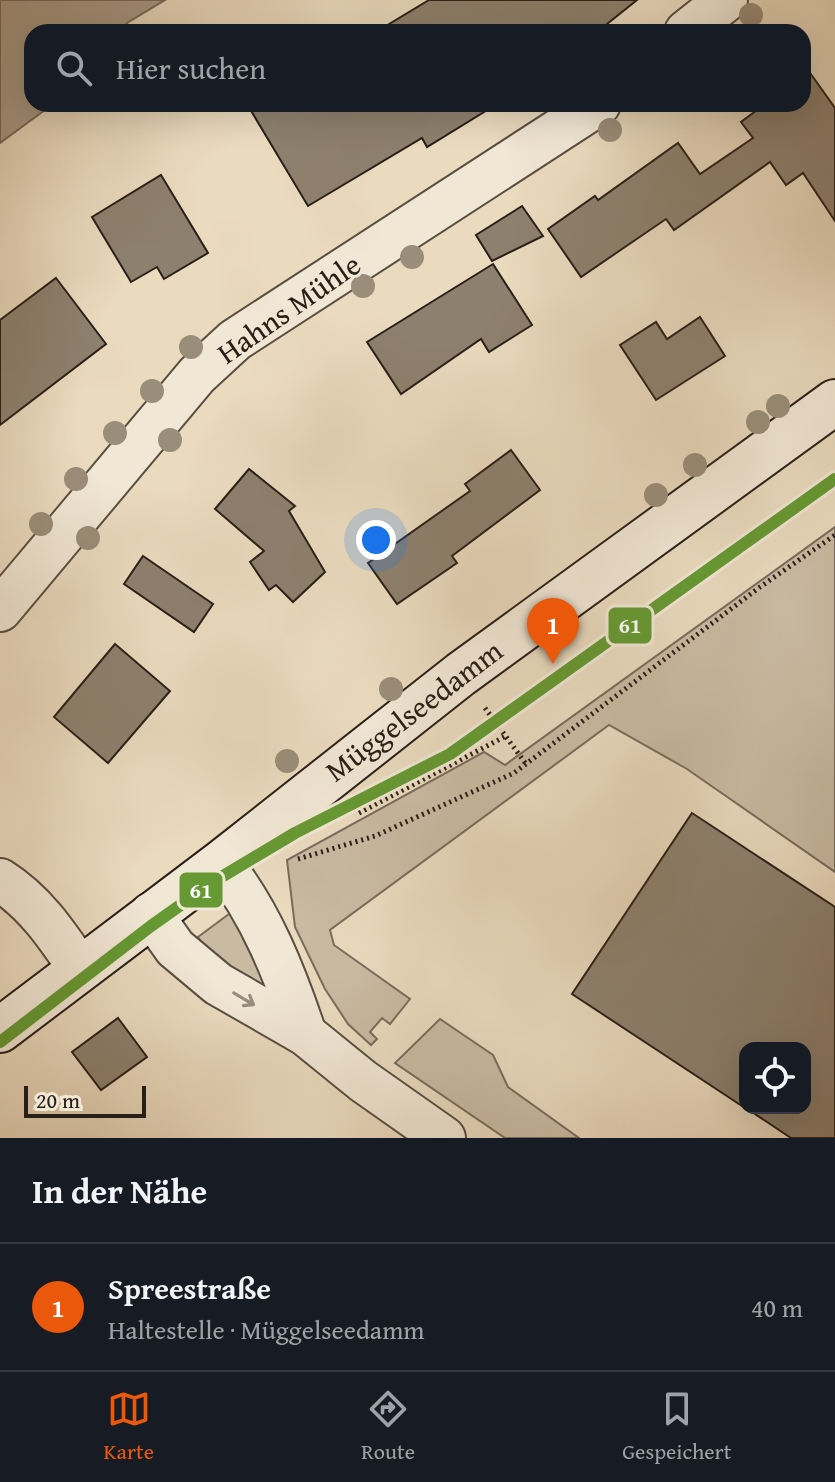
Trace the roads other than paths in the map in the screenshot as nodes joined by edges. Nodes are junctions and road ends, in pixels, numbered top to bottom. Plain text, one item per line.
1 (726, 0) edge
2 (696, 24) edge
3 (587, 112) edge
4 (835, 402) edge
5 (0, 610) edge
6 (221, 863) junction
7 (0, 880) edge
8 (151, 914) junction
9 (80, 969) junction
10 (0, 1030) edge
11 (305, 1034) junction
12 (444, 1138) edge

1 - 2 street
3 - 5 street, Hahns Mühle
4 - 6 main road, Müggelseedamm
6 - 8 main road, Müggelseedamm
6 - 11 street
7 - 9 street
8 - 9 main road, Müggelseedamm
8 -> 11 street
9 - 10 main road, Müggelseedamm
11 - 12 street

